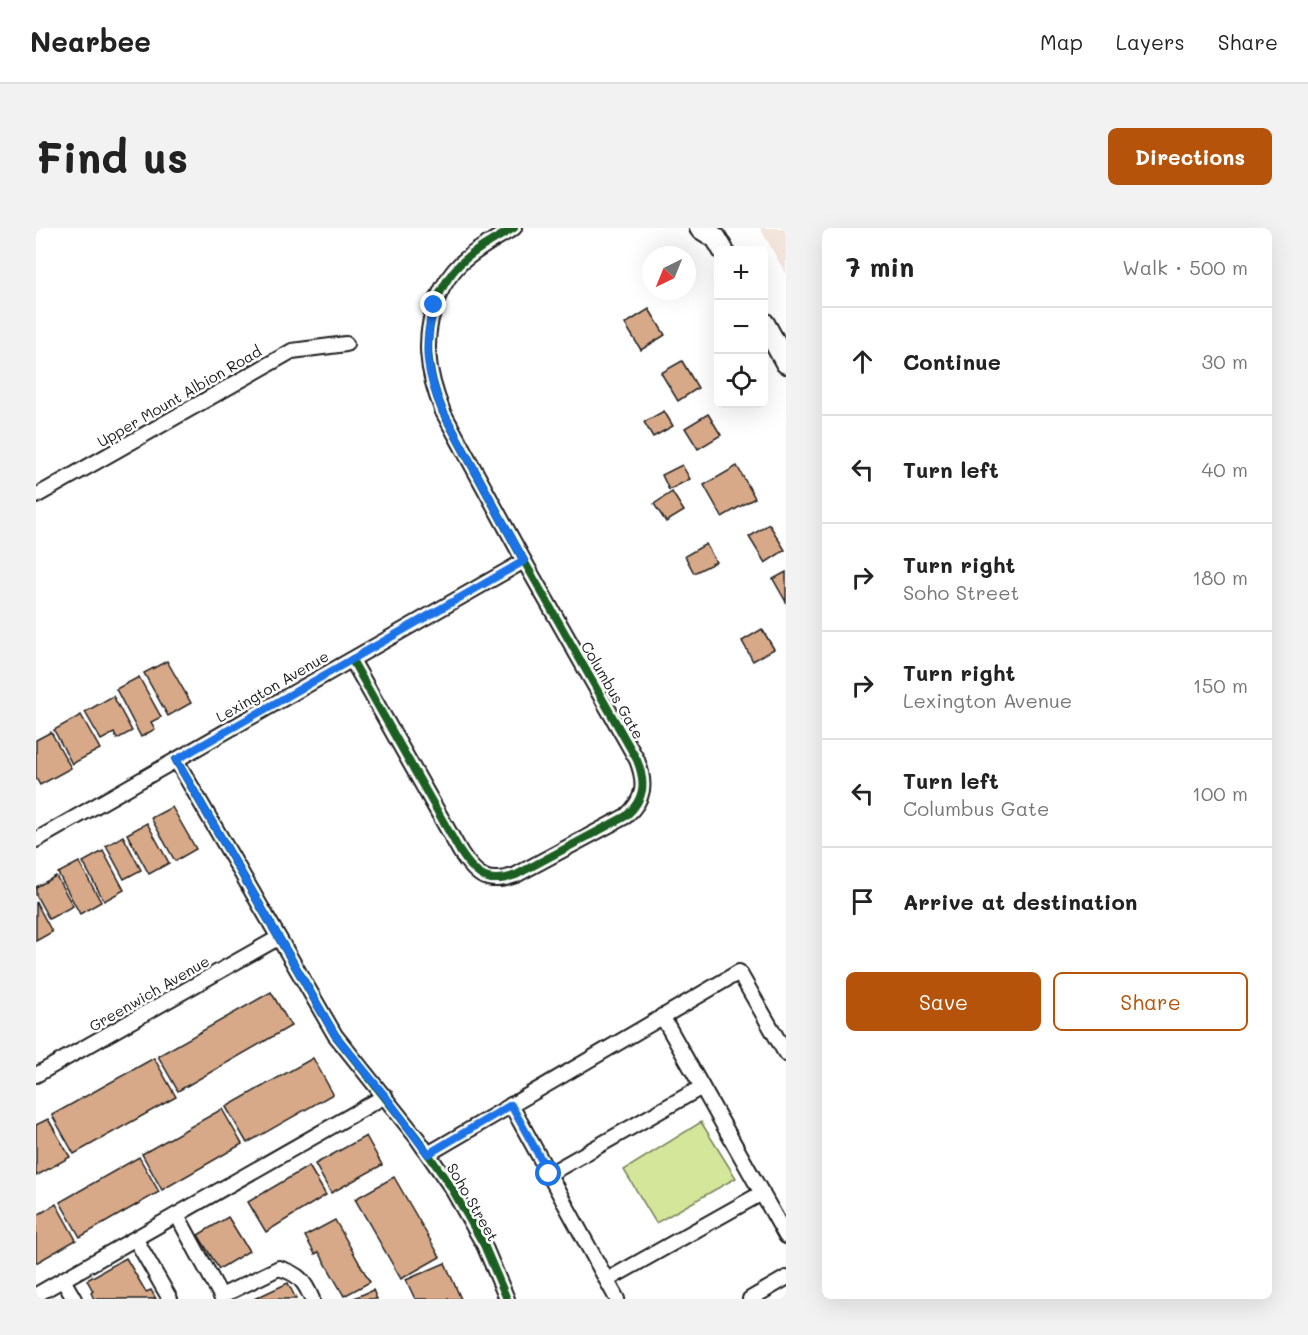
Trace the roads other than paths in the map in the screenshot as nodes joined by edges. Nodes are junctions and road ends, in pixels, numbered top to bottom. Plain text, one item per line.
1 (514, 228) edge
2 (768, 330) edge
3 (346, 344) dead end
4 (786, 363) edge
5 (36, 496) edge
6 (524, 561) junction
7 (352, 660) junction
8 (176, 760) junction
9 (36, 840) edge
10 (278, 938) junction
11 (662, 1016) junction
12 (786, 1054) edge
13 (36, 1076) edge
14 (702, 1087) junction
15 (385, 1096) junction
16 (511, 1105) junction
17 (428, 1154) junction
18 (549, 1174) junction
19 (762, 1193) junction
20 (177, 1215) junction
21 (786, 1236) edge
22 (136, 1240) junction
23 (786, 1278) edge
24 (63, 1280) junction
25 (607, 1280) junction
26 (36, 1295) edge
27 (221, 1298) edge
28 (74, 1299) edge
29 (170, 1299) edge
30 (312, 1299) edge
31 (507, 1299) edge
32 (617, 1299) edge
33 (750, 1299) edge

1 - 6 street, Columbus Gate
2 - 4 main road
3 - 5 street, Upper Mount Albion Road
6 - 7 street, Lexington Avenue
6 - 7 street, Columbus Gate
7 - 8 street, Lexington Avenue
8 - 9 street, Lexington Avenue
8 - 10 street, Soho Street
10 - 13 street, Greenwich Avenue
10 - 15 street, Soho Street
11 - 12 street
11 - 14 street
11 - 16 street
14 - 18 street
14 - 19 street
15 - 17 street, Soho Street
15 - 20 street
16 - 17 street
16 - 18 street
17 - 31 street, Soho Street
18 - 25 street
19 - 21 street
19 - 25 street
20 - 22 street
20 - 27 street
22 - 24 street
22 - 29 street
23 - 33 street
24 - 26 street
24 - 28 street
25 - 32 street
27 - 30 street

